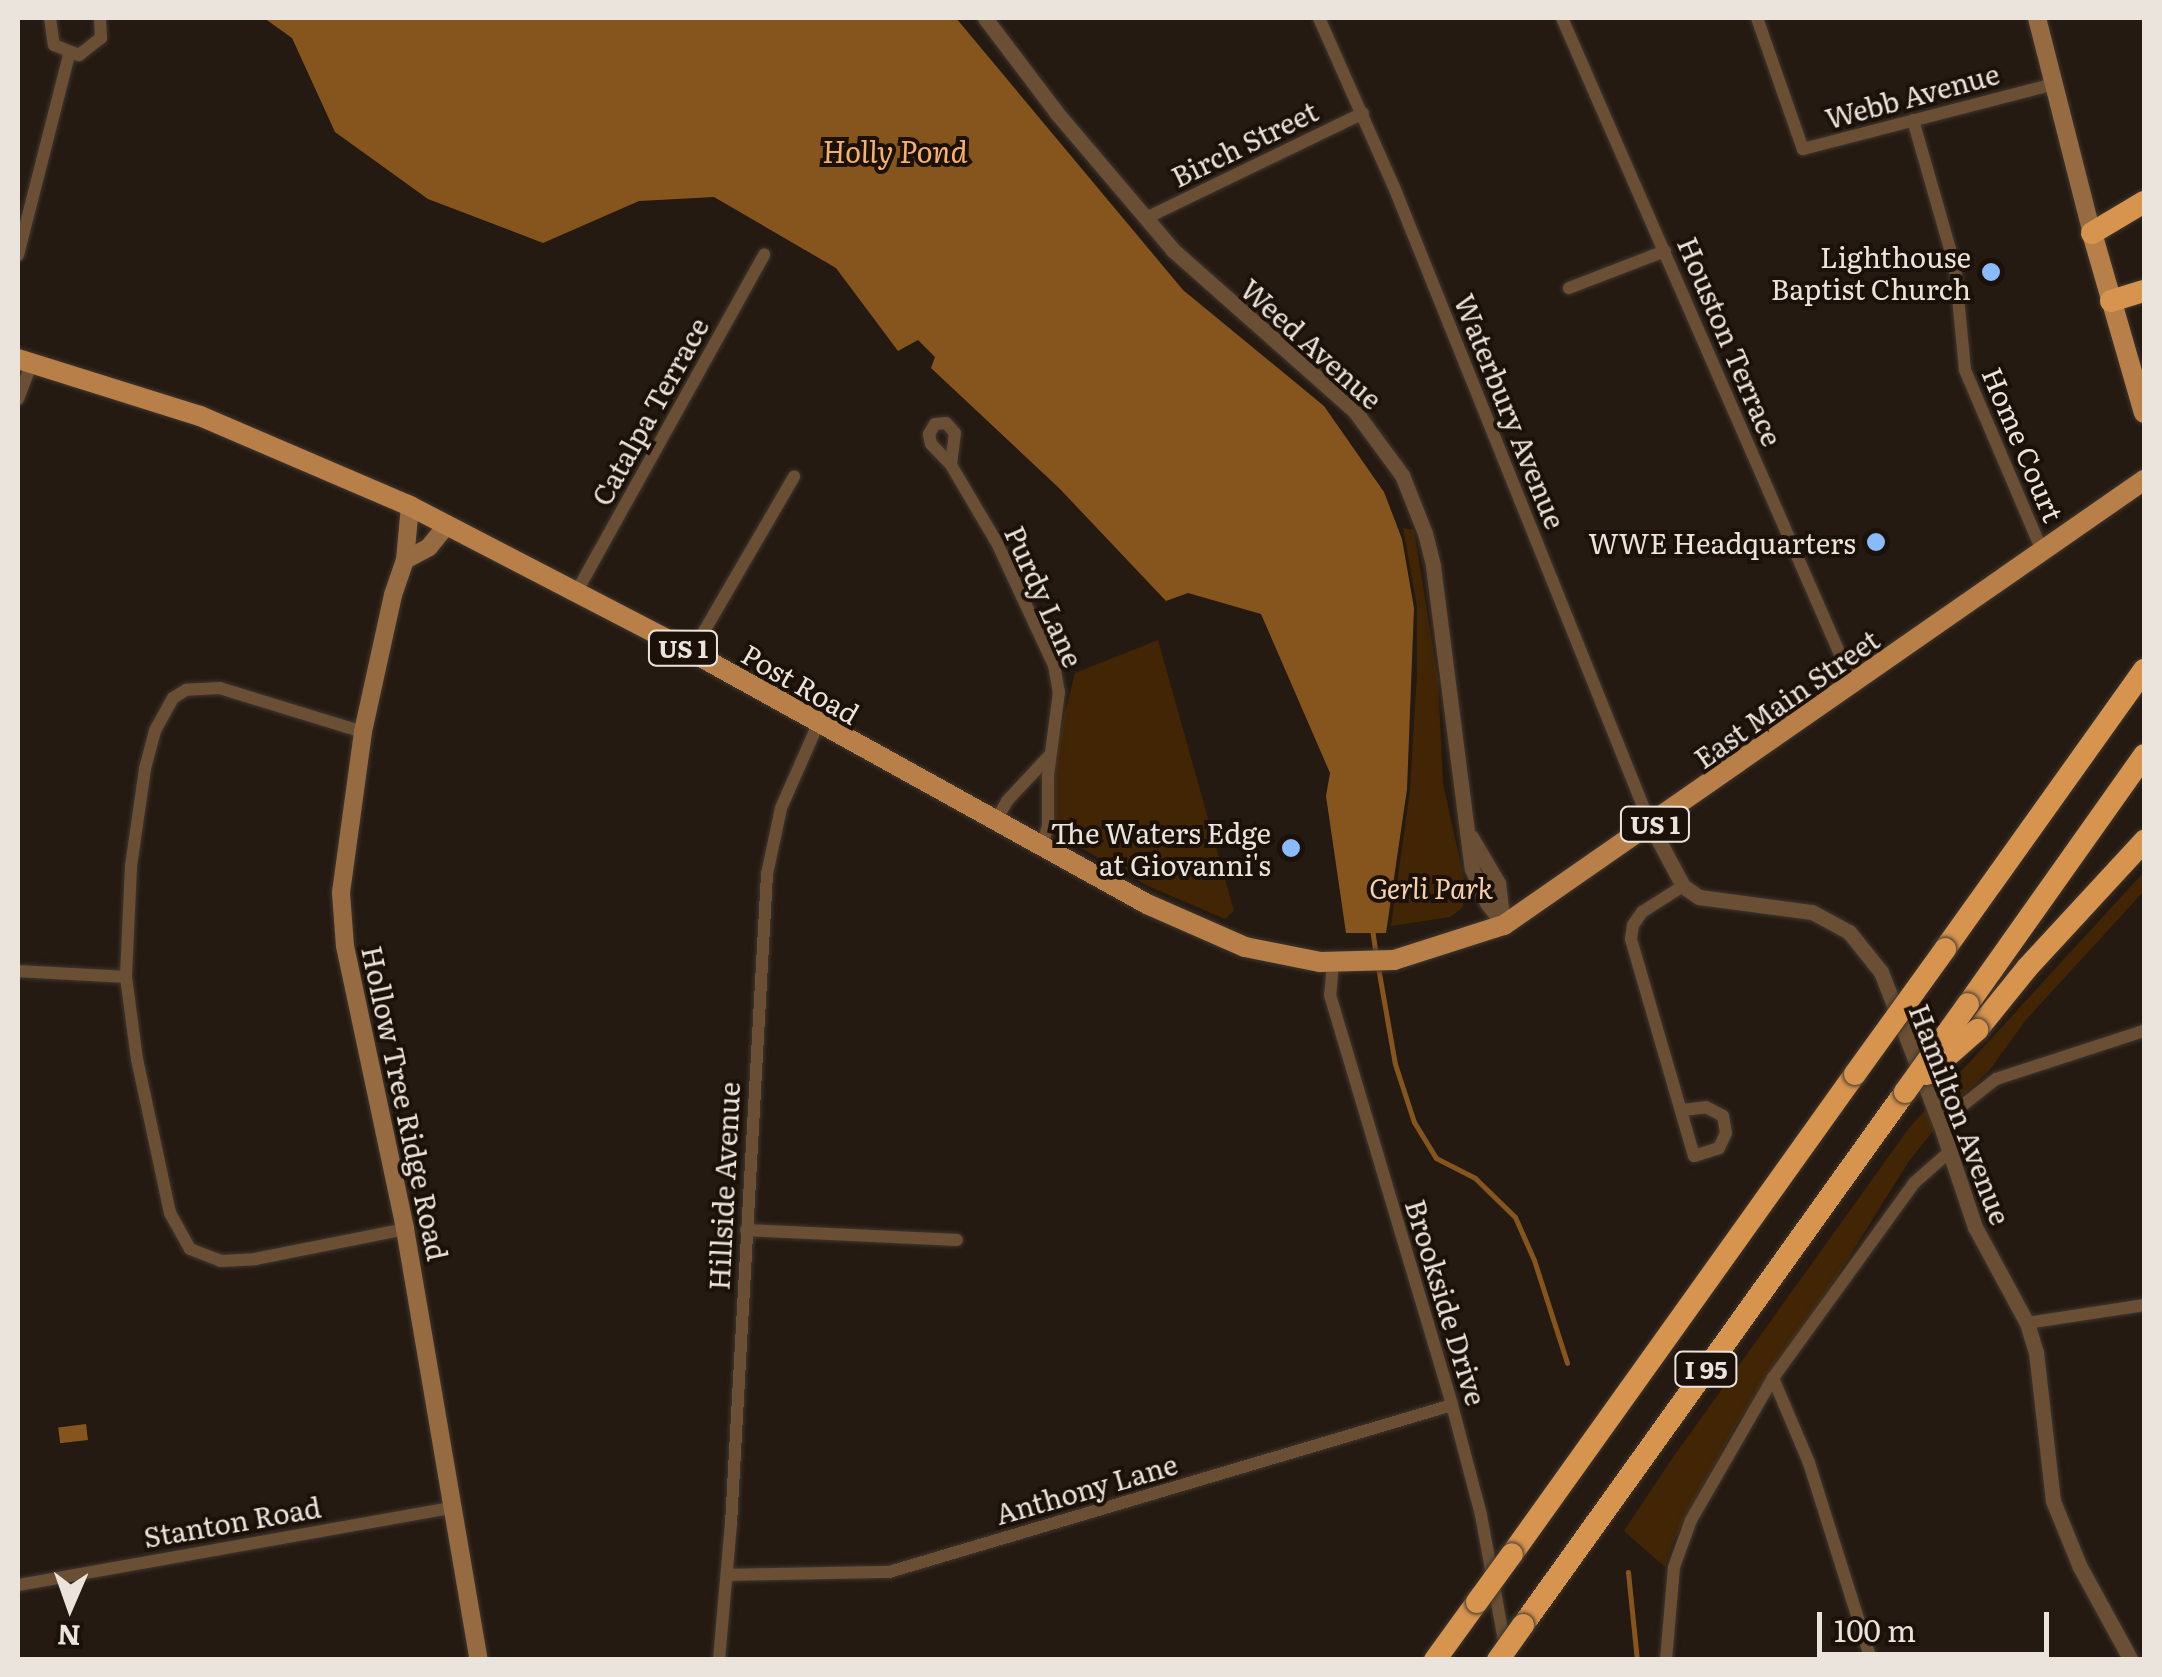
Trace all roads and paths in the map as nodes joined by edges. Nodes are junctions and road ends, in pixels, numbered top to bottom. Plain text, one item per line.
1 (50, 18) edge
2 (100, 18) edge
3 (985, 18) edge
4 (1320, 18) edge
5 (1562, 18) edge
6 (1757, 18) edge
7 (2037, 18) edge
8 (69, 55) junction
9 (2054, 84) junction
10 (1363, 113) junction
11 (1913, 120) junction
12 (2144, 202) edge
13 (1146, 218) junction
14 (2092, 233) junction
15 (1665, 251) junction
16 (18, 255) edge
17 (764, 255) dead end
18 (1569, 288) dead end
19 (2144, 290) edge
20 (2111, 301) junction
21 (25, 361) edge
22 (18, 400) edge
23 (2144, 413) edge
24 (951, 465) dead end
25 (794, 477) dead end
26 (2144, 480) edge
27 (410, 506) junction
28 (447, 525) junction
29 (2043, 552) junction
30 (405, 560) junction
31 (577, 591) junction
32 (692, 652) junction
33 (2144, 670) edge
34 (1853, 684) junction
35 (818, 724) junction
36 (364, 732) junction
37 (1050, 755) junction
38 (2144, 755) edge
39 (995, 822) junction
40 (1652, 826) junction
41 (2144, 841) edge
42 (1041, 846) junction
43 (1683, 886) junction
44 (1504, 925) junction
45 (1339, 963) junction
46 (18, 970) edge
47 (126, 977) junction
48 (2144, 1031) edge
49 (1905, 1092) junction
50 (1682, 1110) dead end
51 (1940, 1122) junction
52 (1948, 1153) junction
53 (405, 1229) junction
54 (746, 1230) junction
55 (958, 1240) dead end
56 (2144, 1305) edge
57 (2027, 1322) junction
58 (1773, 1378) junction
59 (1452, 1404) junction
60 (456, 1507) junction
61 (728, 1575) junction
62 (18, 1585) edge
63 (479, 1660) edge
64 (719, 1660) edge
65 (1436, 1660) edge
66 (1498, 1660) edge
67 (1508, 1660) edge
68 (1666, 1660) edge
69 (1871, 1660) edge
70 (2131, 1660) edge

1 - 8 street
2 - 8 street
3 - 13 street, Weed Avenue
4 - 10 street, Waterbury Avenue
5 - 15 street, Houston Terrace
6 - 11 street, Webb Avenue
7 - 9 main road
8 - 16 street
9 - 11 street, Webb Avenue
9 - 14 main road
10 - 13 street, Birch Street
10 - 40 street, Waterbury Avenue
11 - 29 street, Home Court
12 - 14 highway
13 - 44 street, Weed Avenue
14 - 20 main road
15 - 18 street
15 - 34 street, Houston Terrace
17 - 31 street, Catalpa Terrace
19 - 20 highway
20 - 23 main road
21 - 22 street
21 - 27 main road, Post Road / US 1
24 - 37 street, Purdy Lane
25 - 32 street
26 - 29 main road, East Main Street / US 1
27 - 28 main road, Post Road / US 1
27 - 30 main road, Hollow Tree Ridge Road
28 - 30 main road
28 - 31 main road, Post Road / US 1
29 - 34 main road, East Main Street / US 1
30 - 36 main road, Hollow Tree Ridge Road
31 - 32 main road, Post Road / US 1
32 - 35 main road, Post Road / US 1
33 - 65 highway, I 95, bridge
34 - 40 main road, East Main Street / US 1
35 - 39 main road, Post Road / US 1
35 - 54 street, Hillside Avenue
36 - 47 street
36 - 53 main road, Hollow Tree Ridge Road
37 - 39 street
37 - 42 street, Purdy Lane
38 - 49 highway, I 95, bridge
39 - 42 main road, Post Road / US 1
40 - 43 street
40 - 44 main road, East Main Street / US 1
41 - 49 highway, bridge
42 - 45 main road, Post Road / US 1
43 - 50 street
43 - 51 street, Hamilton Avenue
44 - 45 main road, East Main Street / US 1
45 - 59 street, Brookside Drive
46 - 47 street
47 - 53 street
48 - 51 street
49 - 66 highway, I 95, bridge
51 - 52 street, Hamilton Avenue
52 - 57 street, Hamilton Avenue
52 - 58 street
53 - 60 main road, Hollow Tree Ridge Road
54 - 55 street
54 - 61 street, Hillside Avenue
56 - 57 street
57 - 70 street, Hamilton Avenue
58 - 68 street
58 - 69 street
59 - 61 street, Anthony Lane
59 - 67 street, Brookside Drive
60 - 62 street, Stanton Road
60 - 63 main road, Hollow Tree Ridge Road
61 - 64 street, Hillside Avenue

